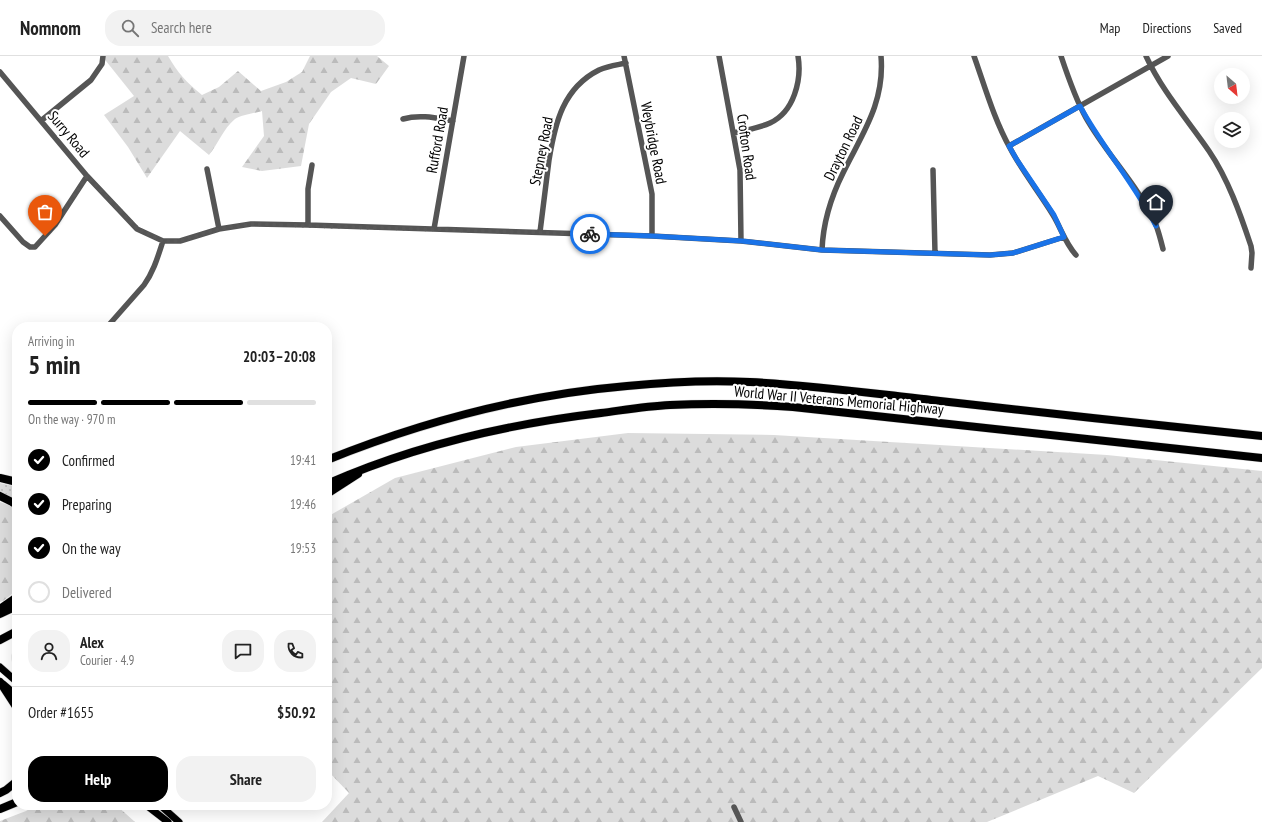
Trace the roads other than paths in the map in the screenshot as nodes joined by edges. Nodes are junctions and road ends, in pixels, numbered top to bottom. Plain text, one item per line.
1 (103, 56) edge
2 (464, 56) edge
3 (624, 56) edge
4 (719, 56) edge
5 (798, 56) edge
6 (881, 56) edge
7 (974, 56) edge
8 (1061, 56) edge
9 (1146, 56) edge
10 (1168, 56) edge
11 (626, 62) junction
12 (1151, 66) junction
13 (0, 72) edge
14 (1080, 106) junction
15 (403, 119) dead end
16 (42, 120) junction
17 (452, 121) junction
18 (734, 133) junction
19 (1009, 146) junction
20 (312, 165) dead end
21 (207, 169) dead end
22 (933, 170) dead end
23 (87, 176) junction
24 (0, 216) edge
25 (308, 225) junction
26 (219, 229) junction
27 (434, 229) junction
28 (540, 232) junction
29 (652, 236) junction
30 (1064, 237) junction
31 (163, 241) junction
32 (742, 241) junction
33 (1163, 249) dead end
34 (822, 250) junction
35 (935, 254) junction
36 (1076, 255) dead end
37 (1250, 268) dead end
38 (111, 322) edge
39 (1262, 436) edge
40 (332, 458) edge
41 (1262, 458) edge
42 (364, 468) junction
43 (0, 478) edge
44 (12, 481) edge
45 (332, 482) edge
46 (332, 491) edge
47 (0, 496) edge
48 (12, 502) edge
49 (12, 601) edge
50 (12, 608) edge
51 (0, 609) edge
52 (0, 614) edge
53 (12, 634) edge
54 (0, 640) edge
55 (0, 667) edge
56 (12, 678) edge
57 (0, 682) edge
58 (12, 692) edge
59 (12, 700) edge
60 (12, 785) edge
61 (0, 793) edge
62 (12, 804) edge
63 (734, 807) dead end
64 (0, 809) edge
65 (152, 810) edge
66 (166, 810) edge
67 (168, 822) edge
68 (179, 822) edge
69 (741, 822) edge

1 - 16 street
2 - 17 street, Rufford Road
3 - 11 street, Weybridge Road
4 - 18 street, Crofton Road
5 - 18 street
6 - 34 street, Drayton Road
7 - 19 street
8 - 14 street
9 - 12 street
10 - 12 street
11 - 28 street, Stepney Road
11 - 29 street, Weybridge Road
12 - 14 street
12 - 37 street
13 - 16 street, Surry Road
14 - 19 street
14 - 33 street
15 - 17 street
16 - 23 street, Surry Road
17 - 27 street, Rufford Road
18 - 32 street, Crofton Road
19 - 30 street
20 - 25 street
21 - 26 street
22 - 35 street
23 - 24 street
23 - 31 street, Surry Road
25 - 26 street, Surry Road
25 - 27 street, Surry Road
26 - 31 street, Surry Road
27 - 28 street, Surry Road
28 - 29 street, Surry Road
29 - 32 street, Surry Road
30 - 35 street, Surry Road
30 - 36 street
31 - 38 street
32 - 34 street, Surry Road
34 - 35 street, Surry Road
39 - 40 highway, World War II Veterans Memorial Highway
41 - 42 highway, World War II Veterans Memorial Highway
42 - 45 highway, World War II Veterans Memorial Highway
42 - 46 highway
43 - 44 highway
47 - 48 highway
49 - 51 highway
50 - 52 highway
53 - 54 highway
55 - 56 main road
57 - 58 main road
57 - 59 highway
60 - 61 highway
62 - 64 highway
63 - 69 street
65 - 67 main road
66 - 68 main road

